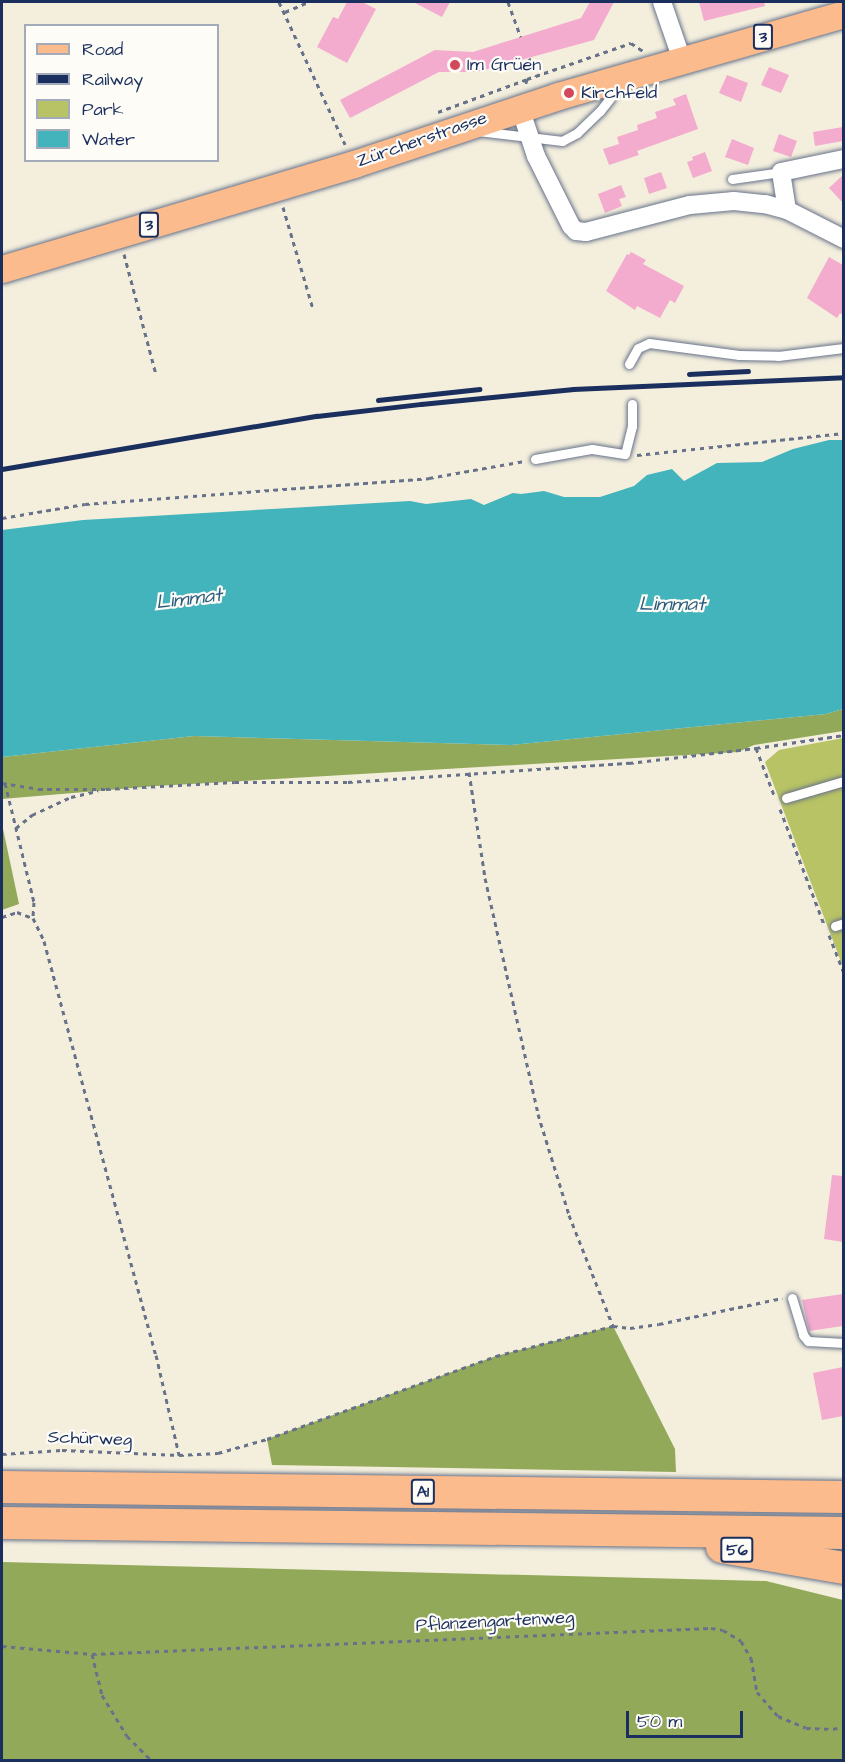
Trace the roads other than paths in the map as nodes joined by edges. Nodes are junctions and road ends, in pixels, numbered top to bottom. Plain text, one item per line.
1 (662, 2) edge
2 (843, 14) edge
3 (682, 60) junction
4 (617, 79) junction
5 (520, 108) junction
6 (458, 128) junction
7 (530, 139) junction
8 (843, 159) edge
9 (781, 172) junction
10 (732, 180) dead end
11 (786, 210) junction
12 (843, 240) edge
13 (2, 269) edge
14 (843, 348) edge
15 (630, 364) dead end
16 (632, 404) dead end
17 (535, 459) road end
18 (843, 781) edge
19 (786, 798) dead end
20 (792, 1298) road end
21 (843, 1343) edge
22 (2, 1487) edge
23 (843, 1497) edge
24 (2, 1523) edge
25 (630, 1530) junction
26 (843, 1533) edge
27 (843, 1568) edge

1 - 3 street
2 - 3 main road, Zürcherstrasse / 3
3 - 4 main road, Zürcherstrasse / 3
4 - 5 main road, Zürcherstrasse / 3
4 - 7 lane
5 - 6 main road, Zürcherstrasse / 3
5 - 7 street
6 - 7 lane
6 - 13 main road, Zürcherstrasse / 3
7 - 11 street
8 - 9 street
9 - 10 lane
9 - 11 street
11 - 12 street
14 - 15 lane
16 - 17 lane
18 - 19 lane
20 - 21 lane
22 - 23 highway, A1
24 - 25 highway, A1
25 - 26 highway, A1
25 - 27 highway, 56

